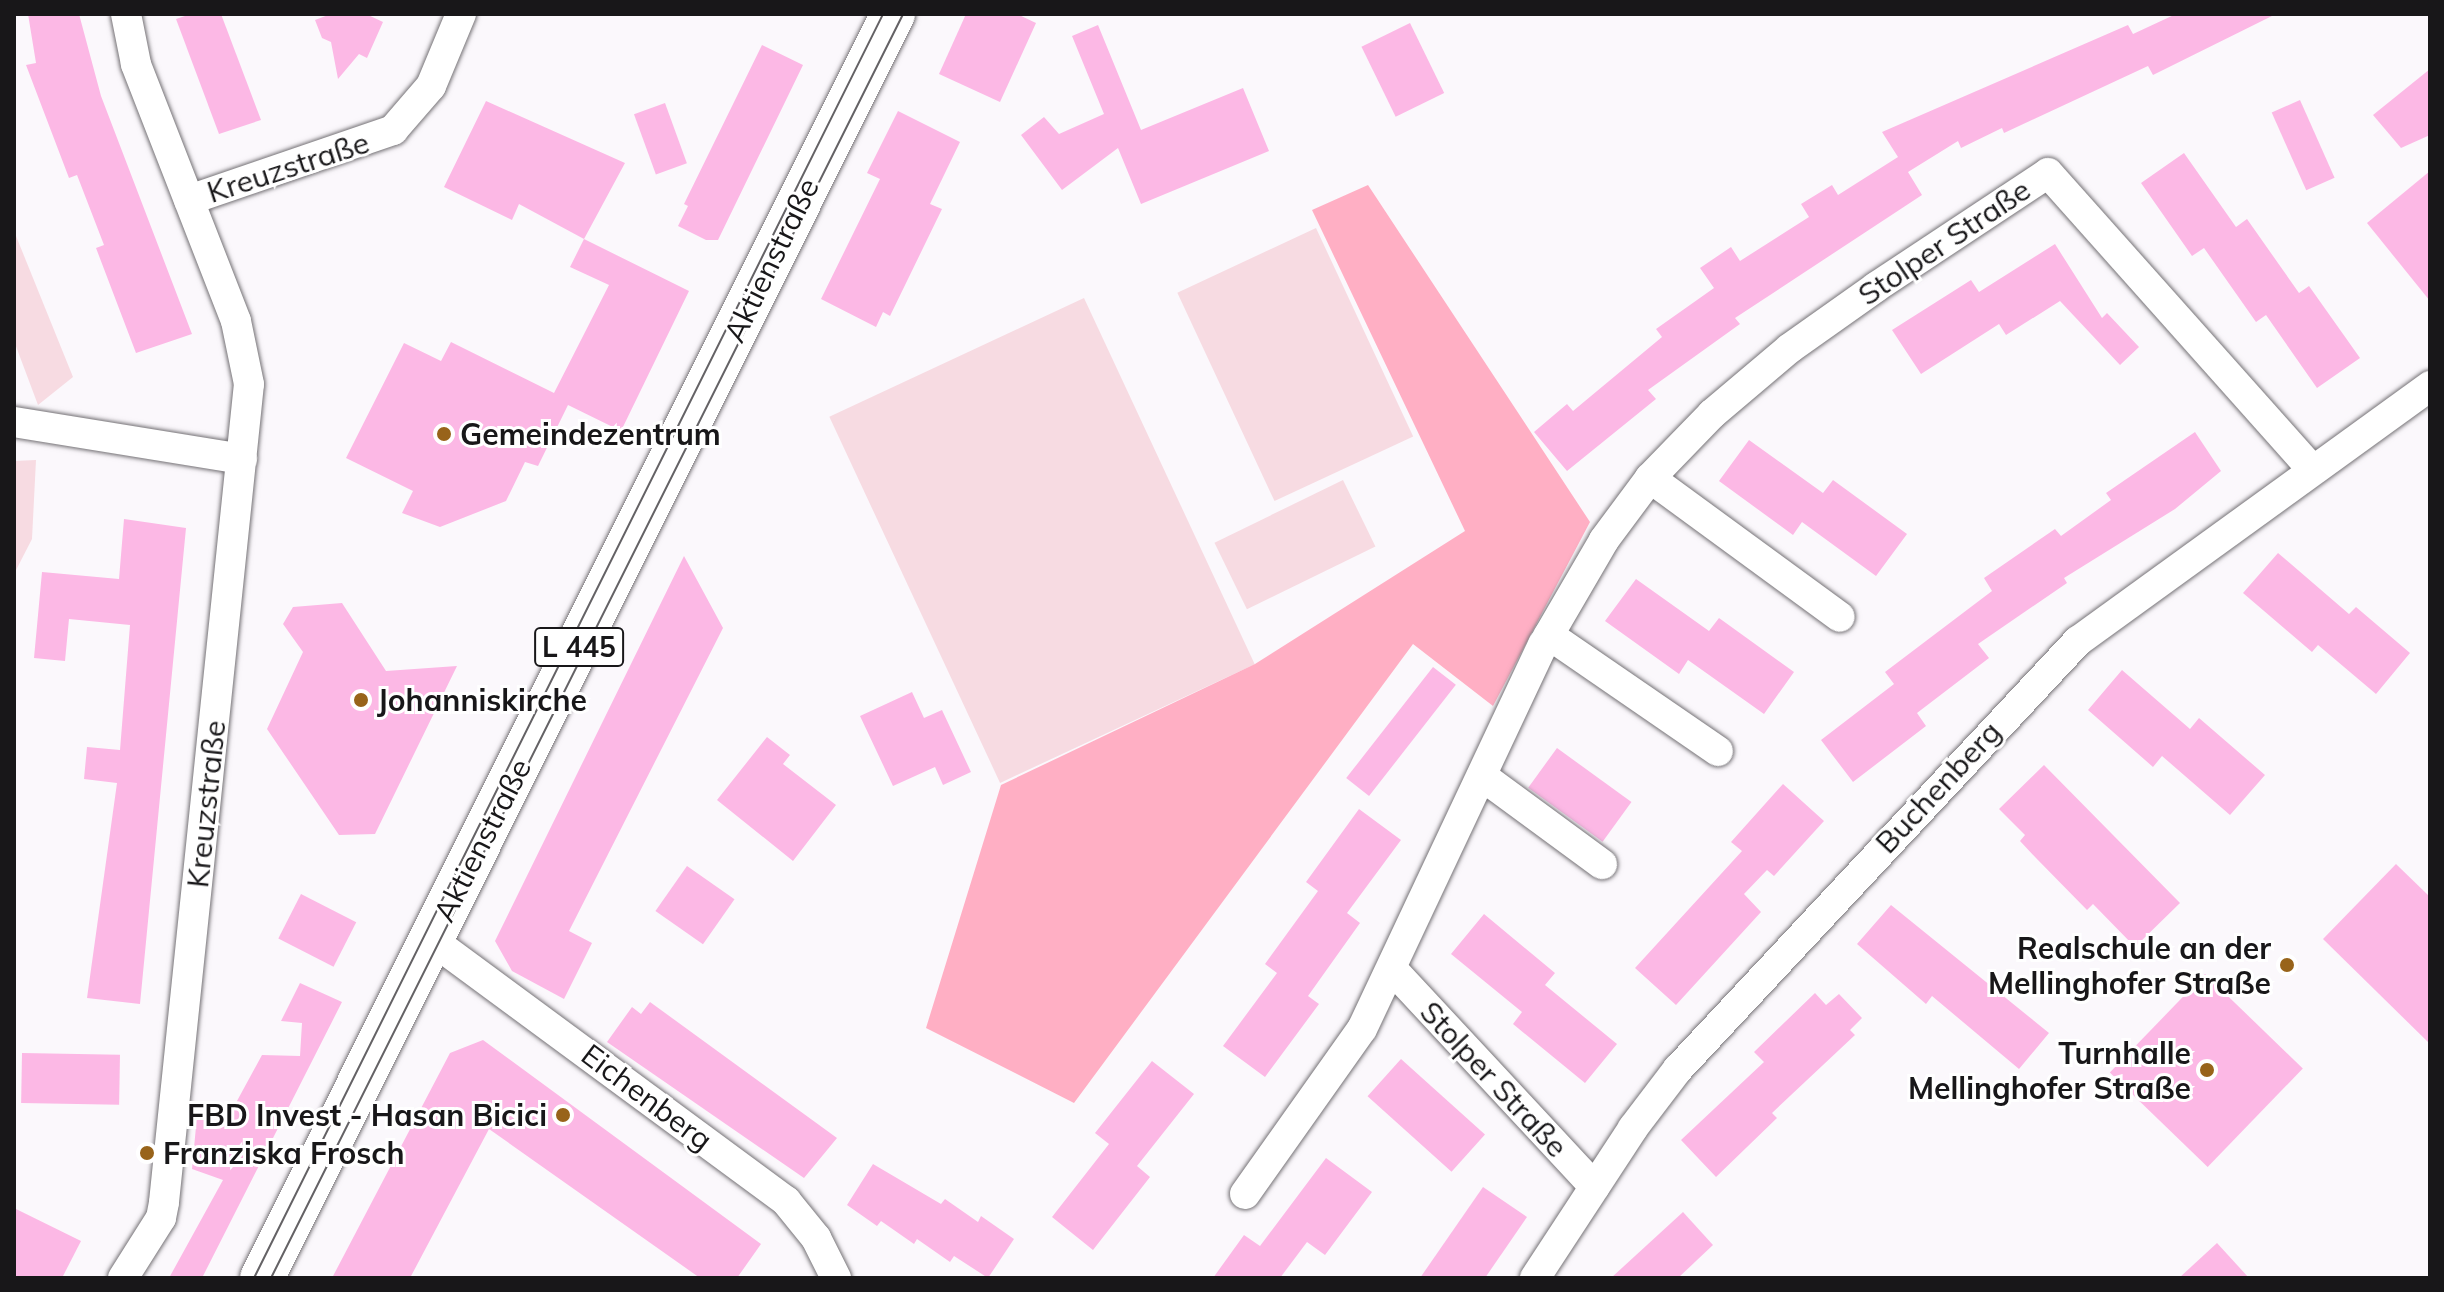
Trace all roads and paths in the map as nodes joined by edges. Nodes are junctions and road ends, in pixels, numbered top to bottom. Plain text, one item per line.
1 (126, 14) edge
2 (461, 14) edge
3 (893, 14) edge
4 (189, 200) junction
5 (2430, 386) edge
6 (14, 422) edge
7 (242, 459) junction
8 (2312, 469) junction
9 (1650, 478) junction
10 (1840, 617) dead end
11 (1549, 635) junction
12 (1718, 751) dead end
13 (1482, 776) junction
14 (1602, 864) dead end
15 (432, 940) junction
16 (1396, 964) junction
17 (1595, 1187) junction
18 (1245, 1194) dead end
19 (123, 1278) edge
20 (262, 1278) edge
21 (836, 1278) edge
22 (1535, 1278) edge

1 - 4 street, Kreuzstraße
2 - 4 street, Kreuzstraße
3 - 15 main road, Aktienstraße / L 445
4 - 7 street, Kreuzstraße
5 - 8 street, Buchenberg
6 - 7 street
7 - 19 street, Kreuzstraße
8 - 9 street, Stolper Straße
8 - 17 street, Buchenberg
9 - 10 street
9 - 11 street, Stolper Straße
11 - 12 street
11 - 13 street, Stolper Straße
13 - 14 street
13 - 16 street, Stolper Straße
15 - 20 main road, Aktienstraße / L 445
15 - 21 street, Eichenberg
16 - 17 street, Stolper Straße
16 - 18 street, Stolper Straße
17 - 22 street, Buchenberg

